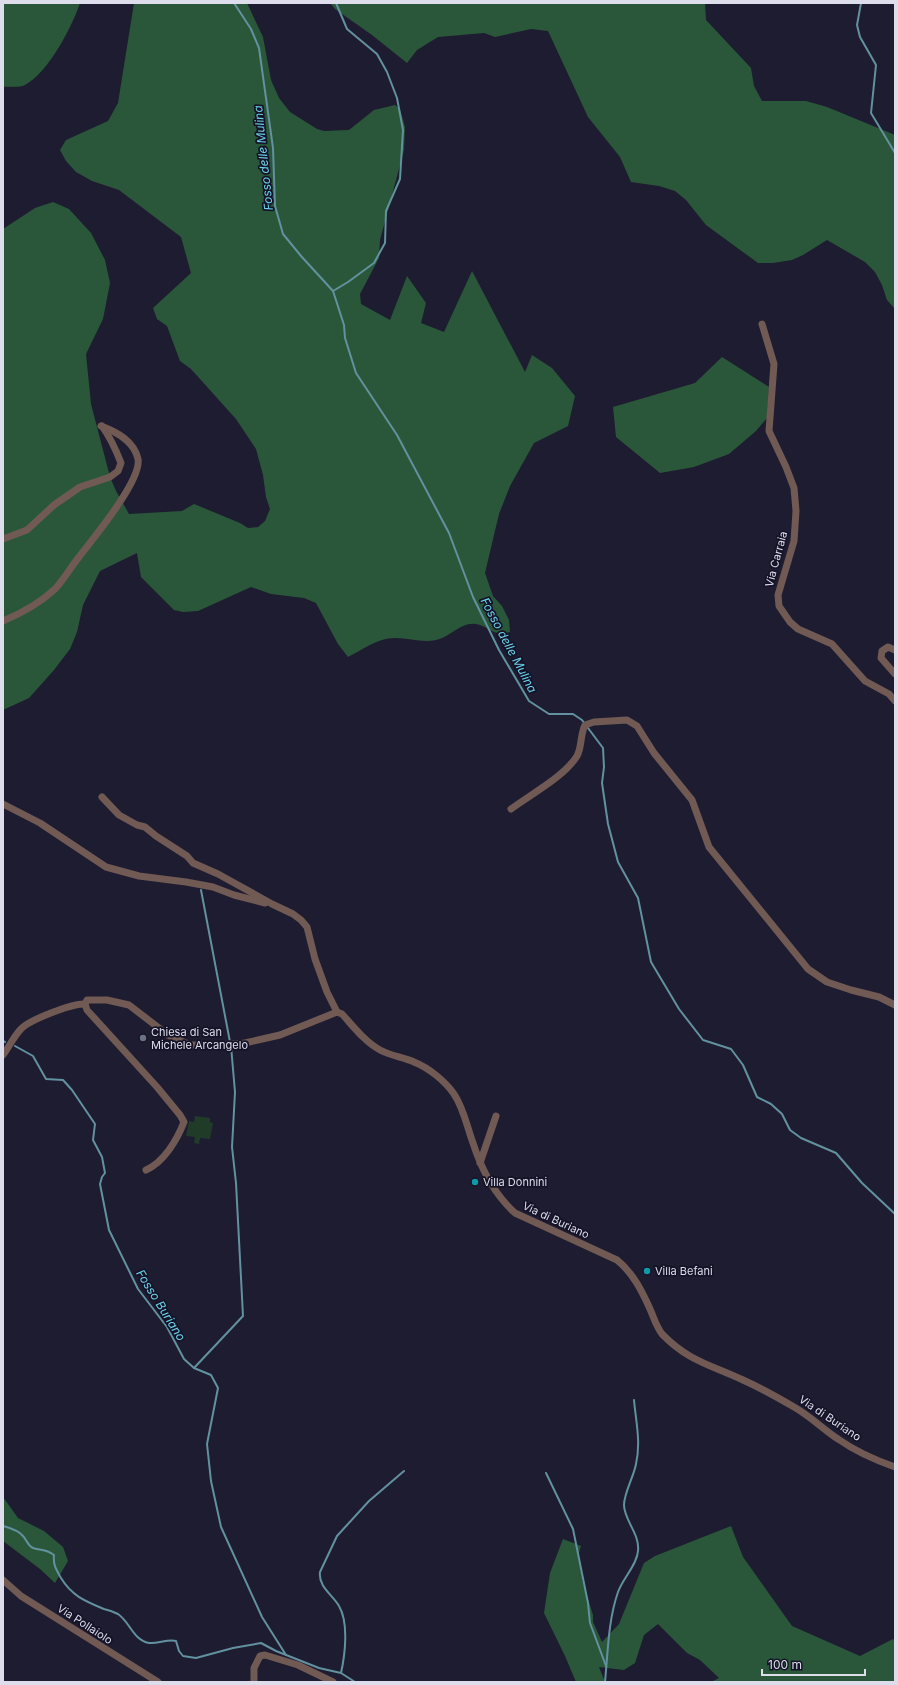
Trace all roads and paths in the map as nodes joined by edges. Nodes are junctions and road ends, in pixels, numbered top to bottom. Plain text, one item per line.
1 (762, 324) dead end
2 (3, 539) edge
3 (3, 621) edge
4 (895, 650) edge
5 (895, 674) edge
6 (895, 701) edge
7 (102, 797) dead end
8 (3, 804) edge
9 (511, 809) dead end
10 (272, 904) junction
11 (85, 1004) junction
12 (895, 1005) edge
13 (337, 1012) junction
14 (3, 1055) edge
15 (496, 1116) dead end
16 (480, 1163) junction
17 (146, 1170) dead end
18 (895, 1467) edge
19 (3, 1580) edge
20 (158, 1682) edge
21 (254, 1682) edge
22 (333, 1682) edge

1 - 6 street, Via Carraia
2 - 3 street
4 - 5 street
7 - 10 street
8 - 10 street
9 - 12 street
10 - 13 street, Via di Buriano
11 - 13 street
11 - 14 street
11 - 17 street
13 - 16 street, Via di Buriano
15 - 16 street
16 - 18 street, Via di Buriano
19 - 20 street, Via Pollaiolo
21 - 22 street

